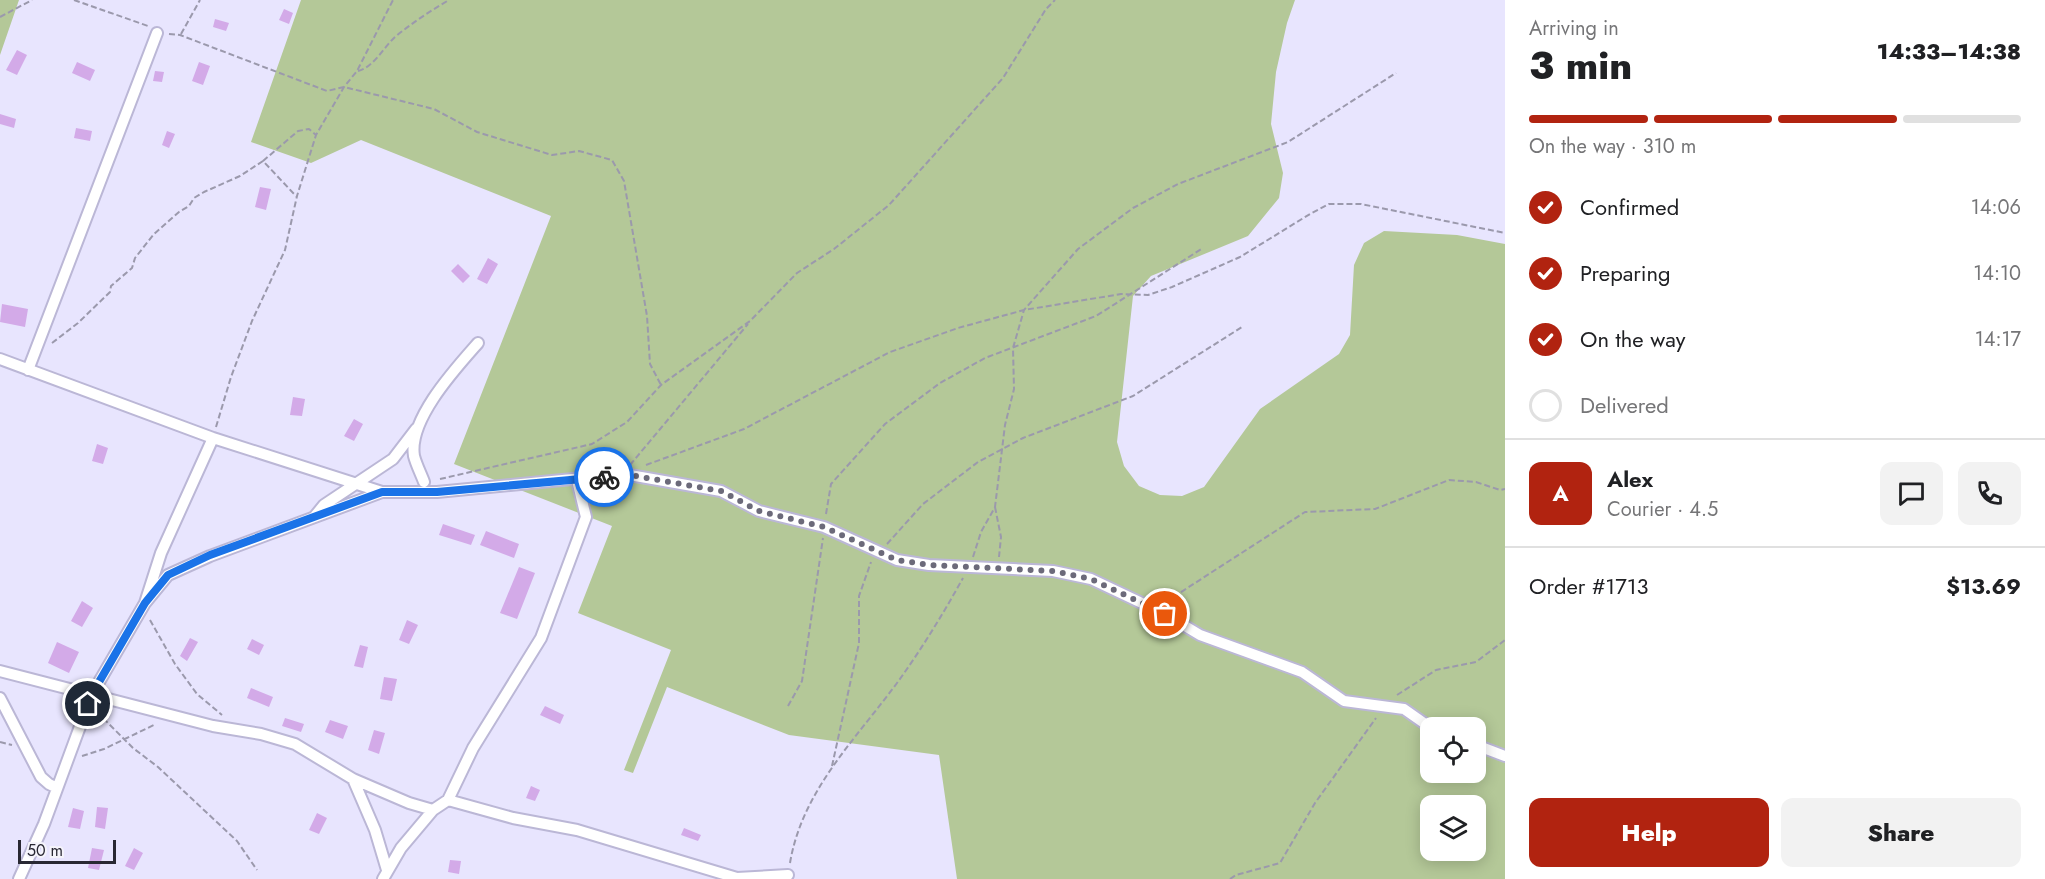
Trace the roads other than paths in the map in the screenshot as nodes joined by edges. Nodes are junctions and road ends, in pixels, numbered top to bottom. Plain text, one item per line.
1 (157, 33) road end
2 (477, 343) dead end
3 (0, 359) edge
4 (28, 370) junction
5 (419, 424) junction
6 (213, 438) junction
7 (577, 480) junction
8 (424, 482) road end
9 (358, 484) junction
10 (382, 492) junction
11 (313, 518) junction
12 (146, 602) junction
13 (0, 671) edge
14 (0, 698) edge
15 (90, 699) junction
16 (1420, 720) edge
17 (1486, 749) edge
18 (1505, 756) edge
19 (353, 779) junction
20 (57, 788) junction
21 (448, 800) junction
22 (433, 810) junction
23 (385, 875) edge
24 (788, 875) road end
25 (19, 879) edge

1 - 4 street
2 - 5 street
3 - 4 street
4 - 6 street
5 - 8 street
5 - 9 street
6 - 9 street
6 - 12 street
7 - 10 street
7 - 16 street
7 - 21 street
9 - 10 street
9 - 11 street
10 - 11 street
11 - 12 street
12 - 15 street
13 - 15 street
14 - 20 street
15 - 19 street
15 - 20 street
17 - 18 street
19 - 22 street
19 - 23 street
20 - 25 street
21 - 22 street
21 - 24 street
22 - 23 street

